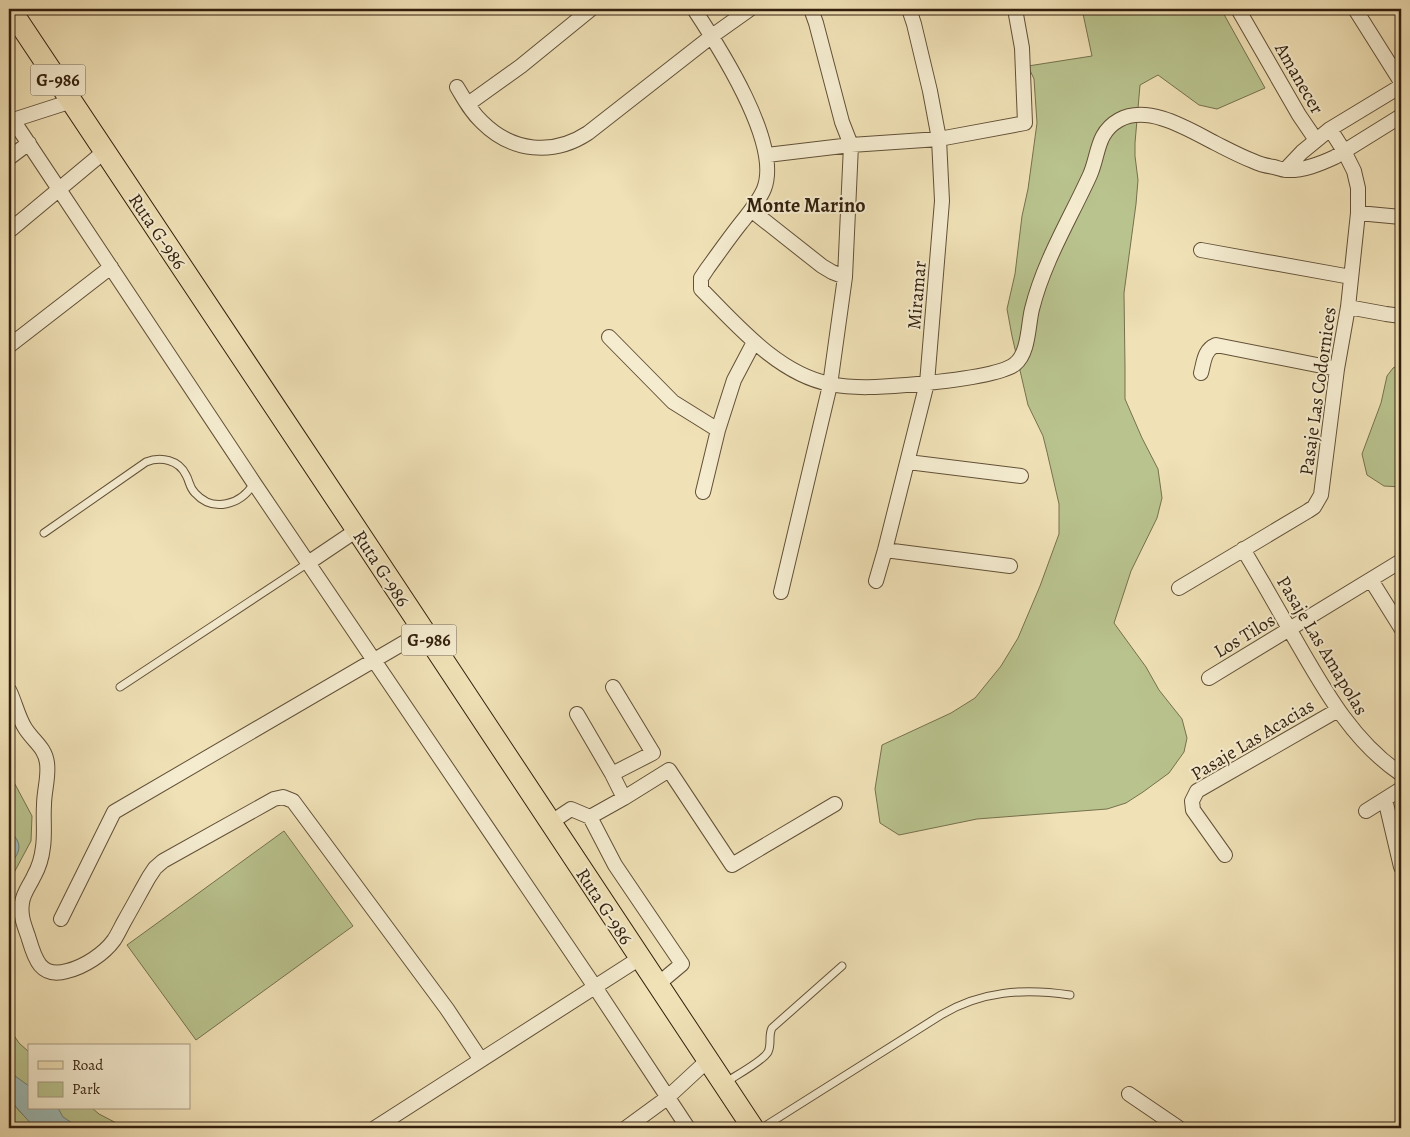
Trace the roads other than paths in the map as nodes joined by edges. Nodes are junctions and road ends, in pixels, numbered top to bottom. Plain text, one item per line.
1 (10, 9) edge
2 (591, 9) edge
3 (694, 9) edge
4 (750, 9) edge
5 (811, 9) edge
6 (909, 9) edge
7 (1015, 9) edge
8 (1238, 9) edge
9 (1355, 9) edge
10 (712, 36) junction
11 (1401, 82) edge
12 (1401, 86) edge
13 (457, 87) dead end
14 (72, 101) junction
15 (468, 104) junction
16 (1401, 116) edge
17 (1330, 129) junction
18 (938, 139) junction
19 (1316, 140) junction
20 (29, 143) junction
21 (851, 145) junction
22 (105, 151) junction
23 (1344, 151) junction
24 (767, 155) junction
25 (9, 158) edge
26 (1285, 170) junction
27 (59, 189) junction
28 (751, 210) junction
29 (1358, 213) junction
30 (1401, 217) edge
31 (9, 231) edge
32 (1201, 250) dead end
33 (111, 267) junction
34 (845, 277) junction
35 (1351, 277) junction
36 (1348, 307) junction
37 (1401, 316) edge
38 (609, 337) dead end
39 (754, 342) junction
40 (9, 346) edge
41 (1337, 369) junction
42 (1201, 373) dead end
43 (927, 383) junction
44 (830, 384) junction
45 (718, 430) junction
46 (908, 462) junction
47 (1021, 476) dead end
48 (254, 483) junction
49 (703, 492) dead end
50 (357, 530) junction
51 (44, 533) dead end
52 (1243, 549) junction
53 (885, 550) junction
54 (1401, 561) edge
55 (308, 564) junction
56 (1010, 566) dead end
57 (876, 580) dead end
58 (1371, 580) junction
59 (1179, 588) dead end
60 (781, 592) dead end
61 (1401, 628) edge
62 (1289, 629) junction
63 (424, 631) junction
64 (374, 660) junction
65 (1210, 678) dead end
66 (120, 687) dead end
67 (613, 687) dead end
68 (9, 690) edge
69 (1338, 710) junction
70 (576, 714) dead end
71 (612, 774) junction
72 (1401, 774) edge
73 (1401, 789) edge
74 (624, 798) junction
75 (1385, 799) junction
76 (835, 804) dead end
77 (1366, 811) dead end
78 (590, 817) junction
79 (550, 823) junction
80 (1225, 855) dead end
81 (1401, 867) edge
82 (60, 919) dead end
83 (640, 958) junction
84 (842, 966) dead end
85 (657, 985) junction
86 (595, 987) junction
87 (1070, 995) dead end
88 (481, 1060) junction
89 (708, 1060) junction
90 (723, 1084) junction
91 (1128, 1094) dead end
92 (667, 1098) junction
93 (375, 1128) edge
94 (626, 1128) edge
95 (688, 1128) edge
96 (753, 1128) edge
97 (762, 1128) edge
98 (1179, 1128) edge

1 - 14 main road, Ruta G-986 / G-986
2 - 15 street
3 - 10 street
4 - 10 street
5 - 21 street
6 - 18 street, Miramar
7 - 18 street
8 - 19 street, Amanecer
9 - 11 street
10 - 15 street
10 - 24 street
12 - 17 street
13 - 15 street
14 - 20 street
14 - 22 main road, Ruta G-986 / G-986
16 - 23 street
17 - 19 street
17 - 23 street, Pasaje Las Codornices
18 - 21 street
18 - 43 street, Miramar
19 - 26 street
20 - 25 street
20 - 27 street
21 - 24 street
21 - 34 street
22 - 27 street
22 - 50 main road, Ruta G-986 / G-986
23 - 26 street
23 - 29 street, Pasaje Las Codornices
24 - 28 street
26 - 43 street
27 - 31 street
27 - 33 street
28 - 34 street
28 - 39 street
29 - 30 street
29 - 35 street, Pasaje Las Codornices
32 - 35 street
33 - 40 street
33 - 48 street
34 - 44 street
35 - 36 street, Pasaje Las Codornices
36 - 37 street
36 - 41 street, Pasaje Las Codornices
38 - 45 street
39 - 44 street
39 - 45 street
41 - 42 street
41 - 52 street, Pasaje Las Codornices
43 - 44 street
43 - 46 street, Miramar
44 - 60 street
45 - 49 street
46 - 47 street
46 - 53 street, Miramar
48 - 51 lane
48 - 55 street
50 - 55 street
50 - 63 main road, Ruta G-986 / G-986
52 - 59 street, Pasaje Las Codornices
52 - 62 street, Pasaje Las Amapolas
53 - 56 street
53 - 57 street, Miramar
54 - 58 street, Los Tilos
55 - 64 street
55 - 66 lane
58 - 61 street
58 - 62 street, Los Tilos
62 - 65 street, Los Tilos
62 - 69 street, Pasaje Las Amapolas
63 - 64 street
63 - 79 main road, Ruta G-986 / G-986
64 - 82 street
64 - 86 street
67 - 71 street
68 - 88 street
69 - 72 street, Pasaje Las Amapolas
69 - 80 street, Pasaje Las Acacias
70 - 71 street
71 - 74 street
73 - 75 street
74 - 76 street
74 - 78 street
75 - 77 street
75 - 81 street
78 - 79 street
78 - 85 street
79 - 83 main road, Ruta G-986 / G-986
83 - 85 main road, Ruta G-986 / G-986
83 - 86 street
84 - 90 lane
85 - 89 main road, Ruta G-986 / G-986
86 - 88 street
86 - 92 street
87 - 97 lane
88 - 93 street
89 - 90 main road, Ruta G-986 / G-986
89 - 92 street
90 - 96 main road, Ruta G-986 / G-986
91 - 98 street
92 - 94 street
92 - 95 street

